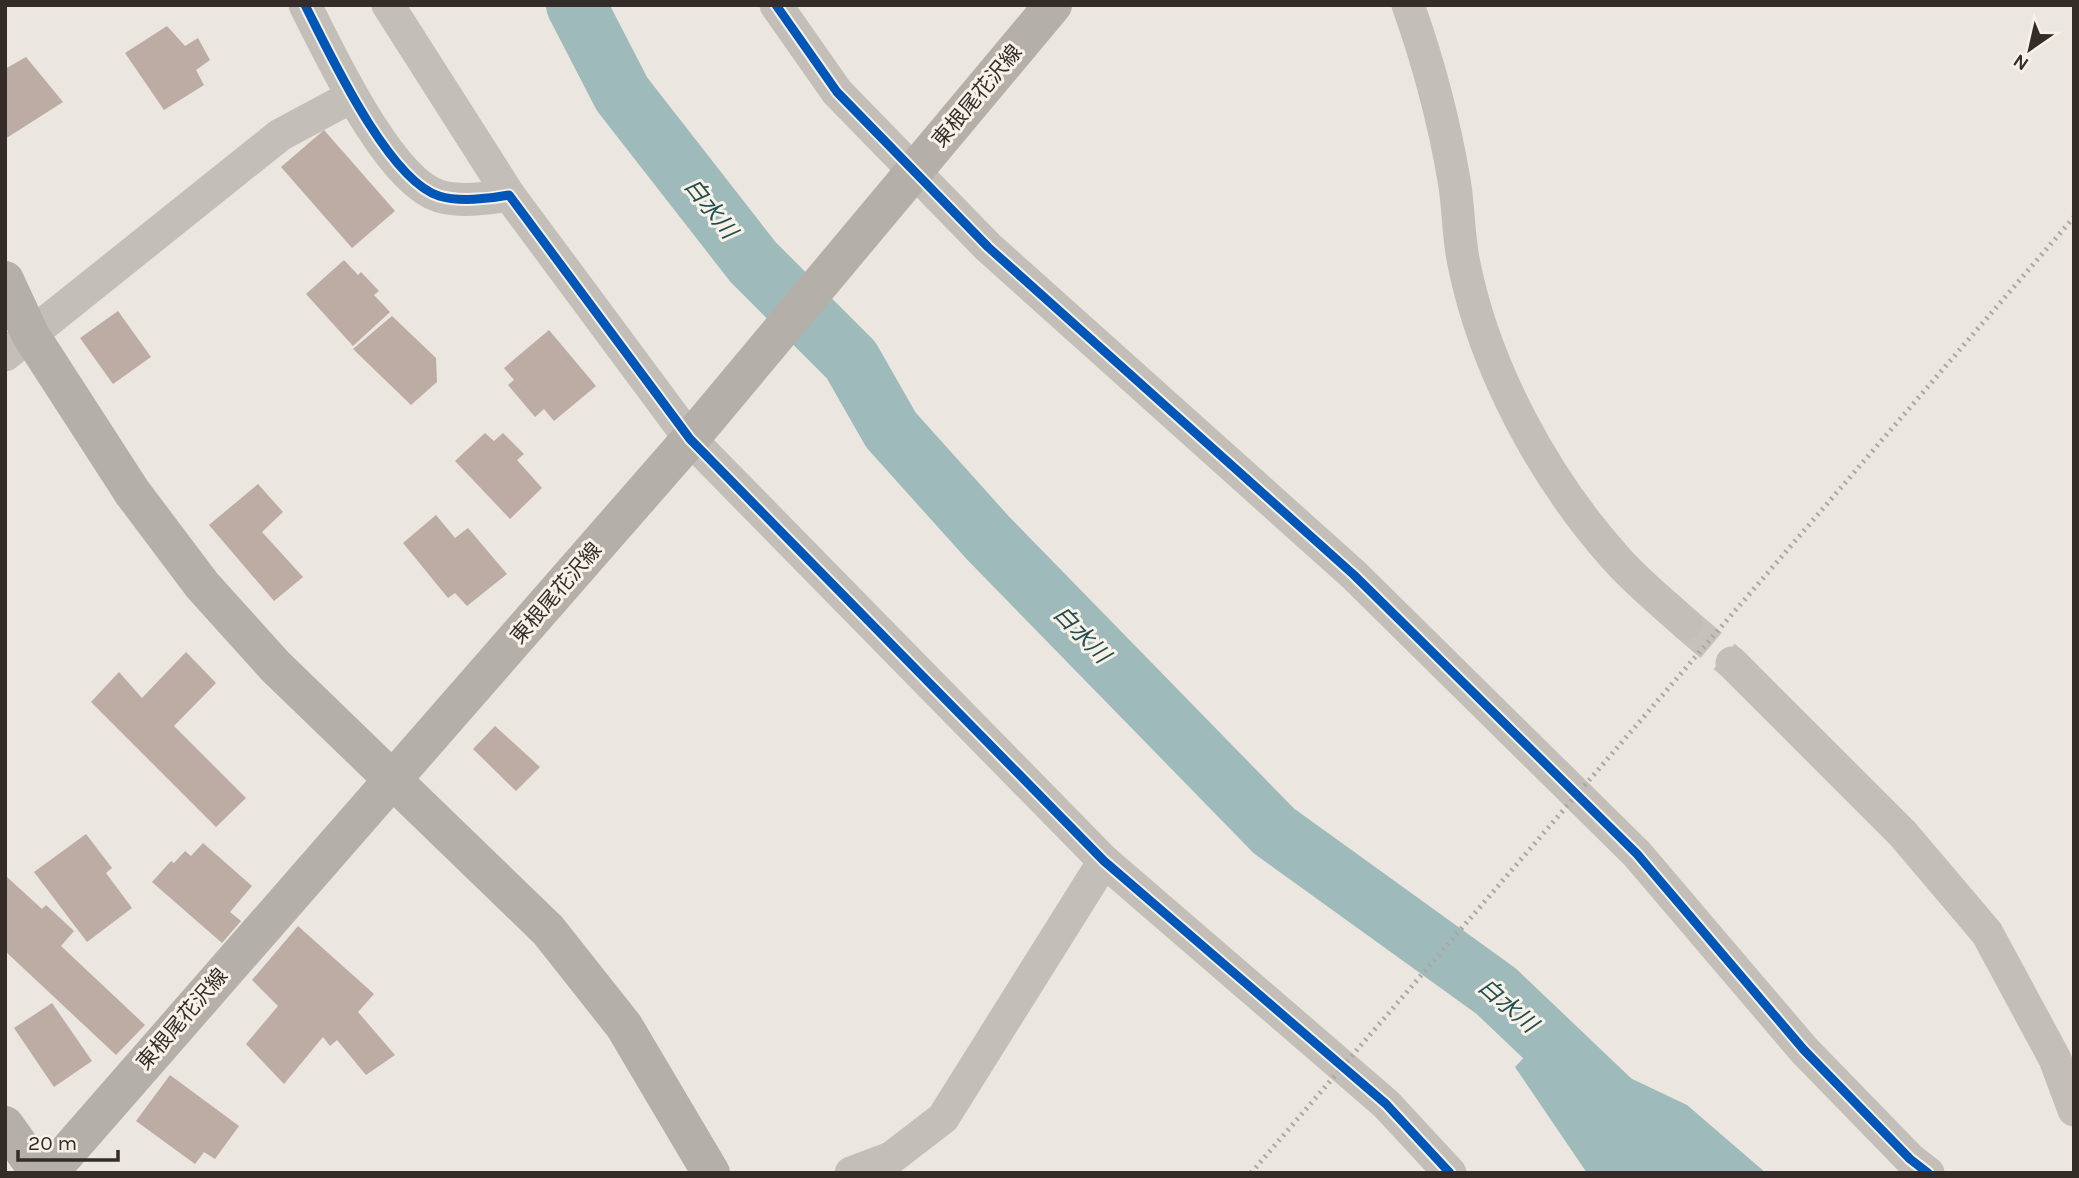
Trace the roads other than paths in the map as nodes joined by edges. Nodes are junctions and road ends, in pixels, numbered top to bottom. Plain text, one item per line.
1 (305, 5) edge
2 (388, 5) edge
3 (776, 5) edge
4 (1053, 5) edge
5 (1408, 5) edge
6 (351, 97) junction
7 (909, 177) junction
8 (509, 195) junction
9 (5, 280) edge
10 (18, 344) edge
11 (693, 435) junction
12 (1686, 624) tunnel mouth
13 (1731, 663) tunnel mouth
14 (394, 779) junction
15 (1104, 861) junction
16 (2074, 1110) edge
17 (5, 1125) edge
18 (39, 1173) edge
19 (49, 1173) edge
20 (711, 1173) edge
21 (851, 1173) edge
22 (1450, 1173) edge
23 (1928, 1173) edge

1 - 6 street
2 - 8 street
3 - 7 street
4 - 7 main road, 東根尾花沢線
5 - 12 street
6 - 8 street
6 - 10 street
7 - 11 main road, 東根尾花沢線
7 - 23 street
8 - 11 street
9 - 10 main road
10 - 14 main road
11 - 14 main road, 東根尾花沢線
11 - 15 street
13 - 16 street
14 - 19 main road, 東根尾花沢線
14 - 20 main road
15 - 21 street
15 - 22 street
17 - 18 main road

